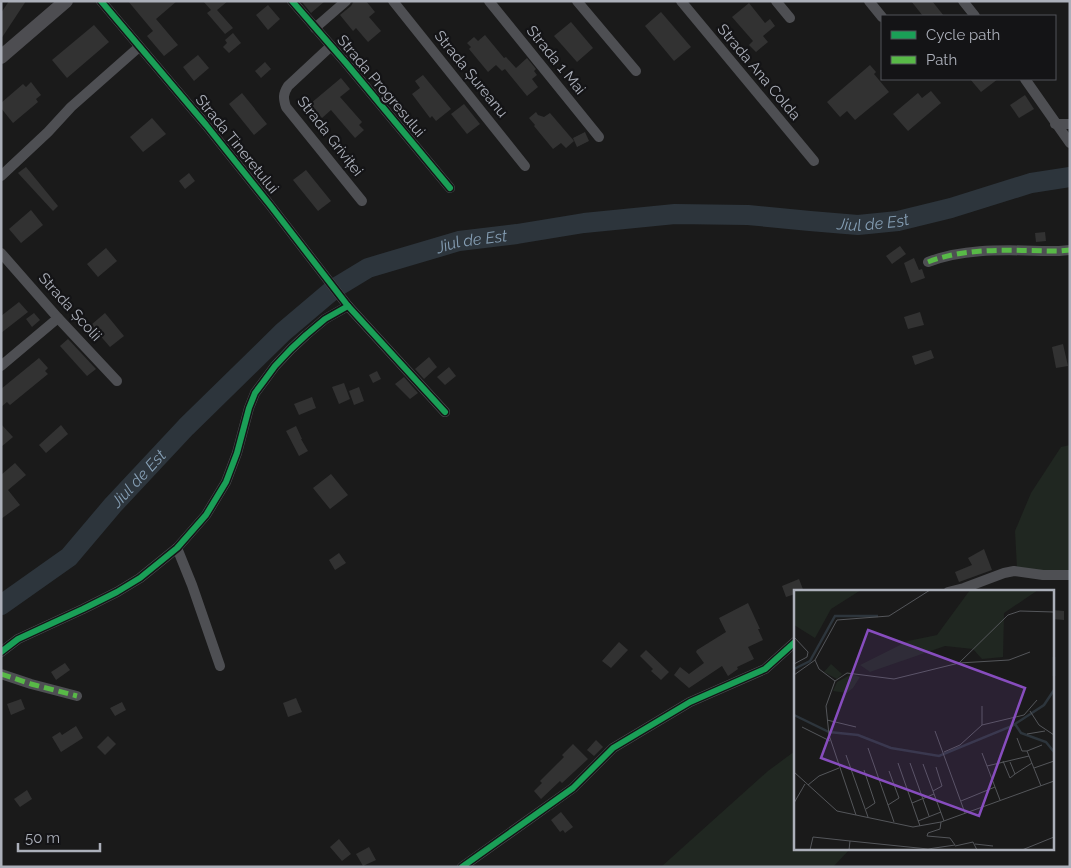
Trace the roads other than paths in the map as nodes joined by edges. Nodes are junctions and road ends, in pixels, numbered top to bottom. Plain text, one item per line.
1 (66, 1) edge
2 (101, 1) edge
3 (292, 1) edge
4 (346, 1) edge
5 (393, 1) edge
6 (489, 1) edge
7 (577, 1) edge
8 (681, 1) edge
9 (776, 1) edge
10 (869, 1) edge
11 (962, 1) edge
12 (974, 15) edge
13 (881, 16) edge
14 (790, 18) dead end
15 (315, 28) junction
16 (331, 46) junction
17 (139, 47) junction
18 (1, 57) edge
19 (636, 72) dead end
20 (1026, 80) edge
21 (1055, 124) junction
22 (1070, 124) edge
23 (599, 137) dead end
24 (1070, 143) edge
25 (814, 161) dead end
26 (525, 166) dead end
27 (1, 176) edge
28 (450, 188) dead end
29 (362, 201) dead end
30 (1070, 250) edge
31 (1, 253) edge
32 (928, 262) dead end
33 (346, 303) junction
34 (58, 318) junction
35 (1, 366) edge
36 (117, 381) dead end
37 (445, 412) dead end
38 (177, 548) junction
39 (1070, 575) edge
40 (956, 590) edge
41 (794, 643) edge
42 (1, 652) edge
43 (220, 666) dead end
44 (1, 674) edge
45 (77, 696) dead end
46 (462, 867) edge

1 - 18 street
2 - 17 street, Strada Tineretului
3 - 15 street, Strada Progresului
4 - 15 street
5 - 26 street, Strada Șureanu
6 - 23 street, Strada 1 Mai
7 - 19 street
8 - 25 street, Strada Ana Colda
9 - 14 street
10 - 13 street
11 - 12 street
15 - 16 street, Strada Progresului
16 - 28 street, Strada Progresului
16 - 29 street, Strada Griviței
17 - 27 street
17 - 33 street, Strada Tineretului
20 - 21 street
21 - 22 street
21 - 24 street
30 - 32 street
31 - 34 street, Strada Școlii
33 - 37 street, Strada Tineretului
33 - 38 street
34 - 35 street
34 - 36 street, Strada Școlii
38 - 42 street
38 - 43 street
39 - 40 street
41 - 46 street
44 - 45 street

